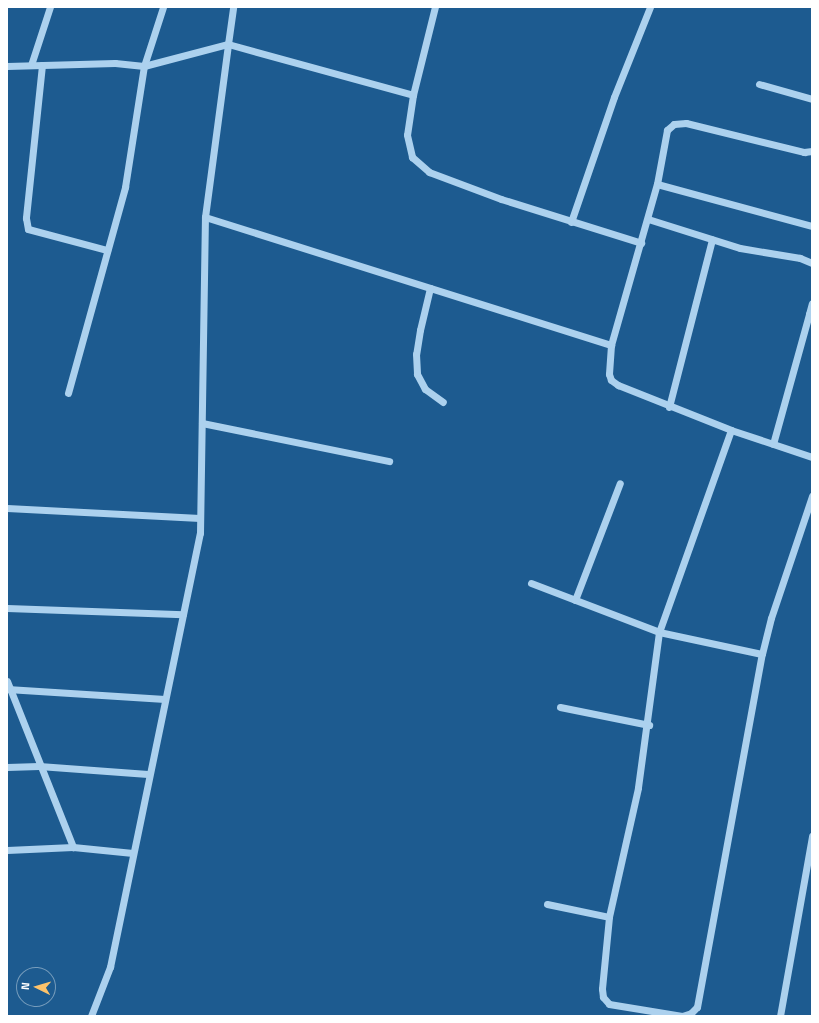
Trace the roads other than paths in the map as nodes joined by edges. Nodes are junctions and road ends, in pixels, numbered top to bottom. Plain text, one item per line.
1 (50, 7) edge
2 (163, 7) edge
3 (233, 7) edge
4 (435, 7) edge
5 (650, 7) edge
6 (228, 44) junction
7 (42, 64) junction
8 (31, 65) junction
9 (7, 66) edge
10 (144, 66) junction
11 (759, 84) dead end
12 (413, 94) junction
13 (812, 99) edge
14 (812, 151) edge
15 (657, 184) junction
16 (205, 217) junction
17 (648, 219) junction
18 (571, 222) junction
19 (812, 226) edge
20 (712, 239) junction
21 (641, 242) junction
22 (107, 250) junction
23 (812, 263) edge
24 (430, 288) junction
25 (812, 303) edge
26 (811, 314) edge
27 (611, 345) junction
28 (68, 393) dead end
29 (443, 402) dead end
30 (669, 407) junction
31 (202, 423) junction
32 (731, 430) junction
33 (773, 444) junction
34 (812, 457) edge
35 (389, 461) dead end
36 (620, 483) dead end
37 (812, 496) edge
38 (7, 508) edge
39 (200, 518) junction
40 (531, 583) dead end
41 (575, 600) junction
42 (7, 608) edge
43 (183, 614) junction
44 (659, 632) junction
45 (762, 654) junction
46 (7, 681) edge
47 (9, 689) edge
48 (165, 699) junction
49 (560, 707) dead end
50 (649, 724) junction
51 (39, 766) junction
52 (7, 767) edge
53 (148, 774) junction
54 (812, 836) edge
55 (73, 846) junction
56 (7, 850) edge
57 (133, 853) junction
58 (547, 904) dead end
59 (609, 917) junction
60 (91, 1016) edge
61 (780, 1016) edge

1 - 8 street
2 - 10 street
3 - 6 street
4 - 12 street
5 - 18 street
6 - 10 street
6 - 12 street
6 - 16 street
7 - 8 street
7 - 10 street
7 - 22 street
8 - 9 street
10 - 22 street
11 - 13 street
12 - 18 street
14 - 15 street
15 - 17 street
15 - 19 street
16 - 24 street
16 - 31 street
17 - 20 street
17 - 21 street
18 - 21 street
20 - 23 street
20 - 30 street
21 - 27 street
22 - 28 street
24 - 27 street
24 - 29 street
25 - 26 street
26 - 33 street
27 - 30 street
30 - 32 street
31 - 35 street
31 - 39 street
32 - 33 street
32 - 44 street
33 - 34 street
36 - 41 street
37 - 45 street
38 - 39 street
39 - 43 street
40 - 41 street
41 - 44 street
42 - 43 street
43 - 48 street
44 - 45 street
44 - 50 street
45 - 59 street
46 - 47 street
47 - 48 street
47 - 51 street
48 - 53 street
49 - 50 street
50 - 59 street
51 - 52 street
51 - 53 street
51 - 55 street
53 - 57 street
54 - 61 street
55 - 56 street
55 - 57 street
57 - 60 street
58 - 59 street

